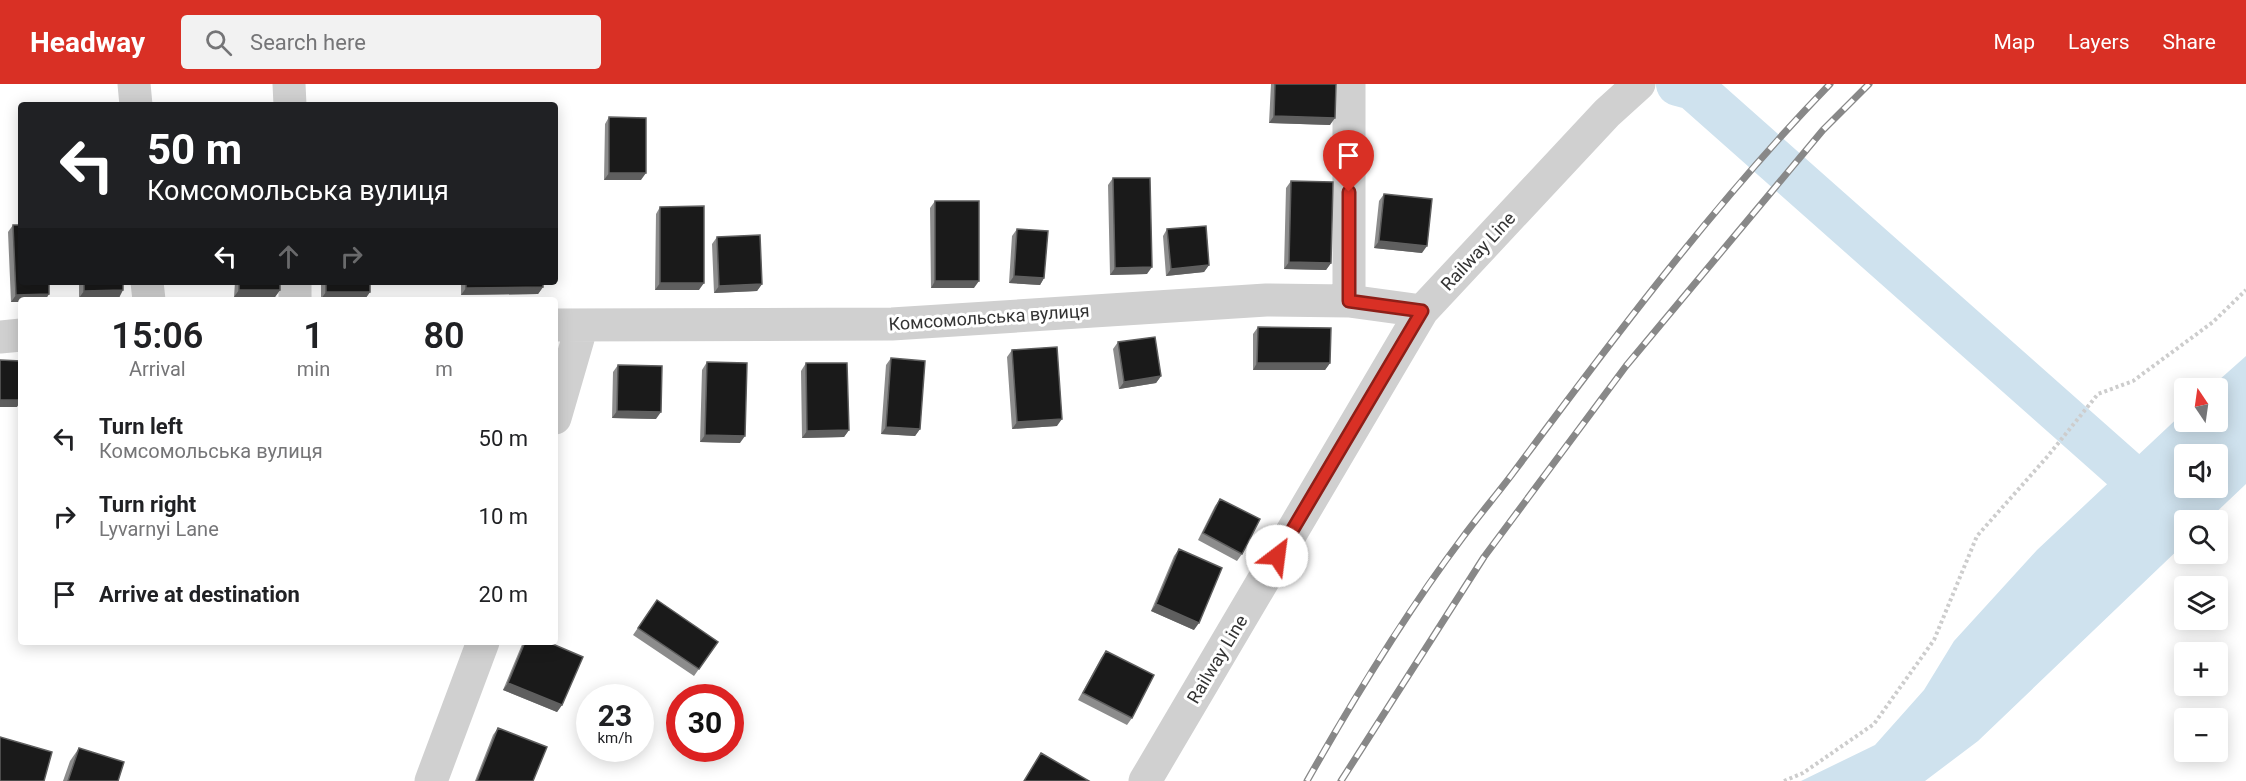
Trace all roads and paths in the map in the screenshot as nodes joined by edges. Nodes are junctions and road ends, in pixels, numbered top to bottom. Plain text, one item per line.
1 (134, 84) edge
2 (289, 84) edge
3 (1349, 84) edge
4 (1639, 84) edge
5 (136, 102) edge
6 (290, 102) edge
7 (2246, 290) edge
8 (1349, 301) junction
9 (1422, 311) junction
10 (569, 325) edge
11 (18, 335) edge
12 (0, 337) edge
13 (558, 398) edge
14 (482, 645) edge
15 (431, 781) edge
16 (1145, 781) edge
17 (1784, 781) edge

1 - 5 street
2 - 6 street
3 - 8 street
4 - 9 street, Railway Line
7 - 17 path
8 - 9 street, Комсомольська вулиця
8 - 10 street, Комсомольська вулиця
9 - 16 street, Railway Line
10 - 13 street
11 - 12 street
14 - 15 street

